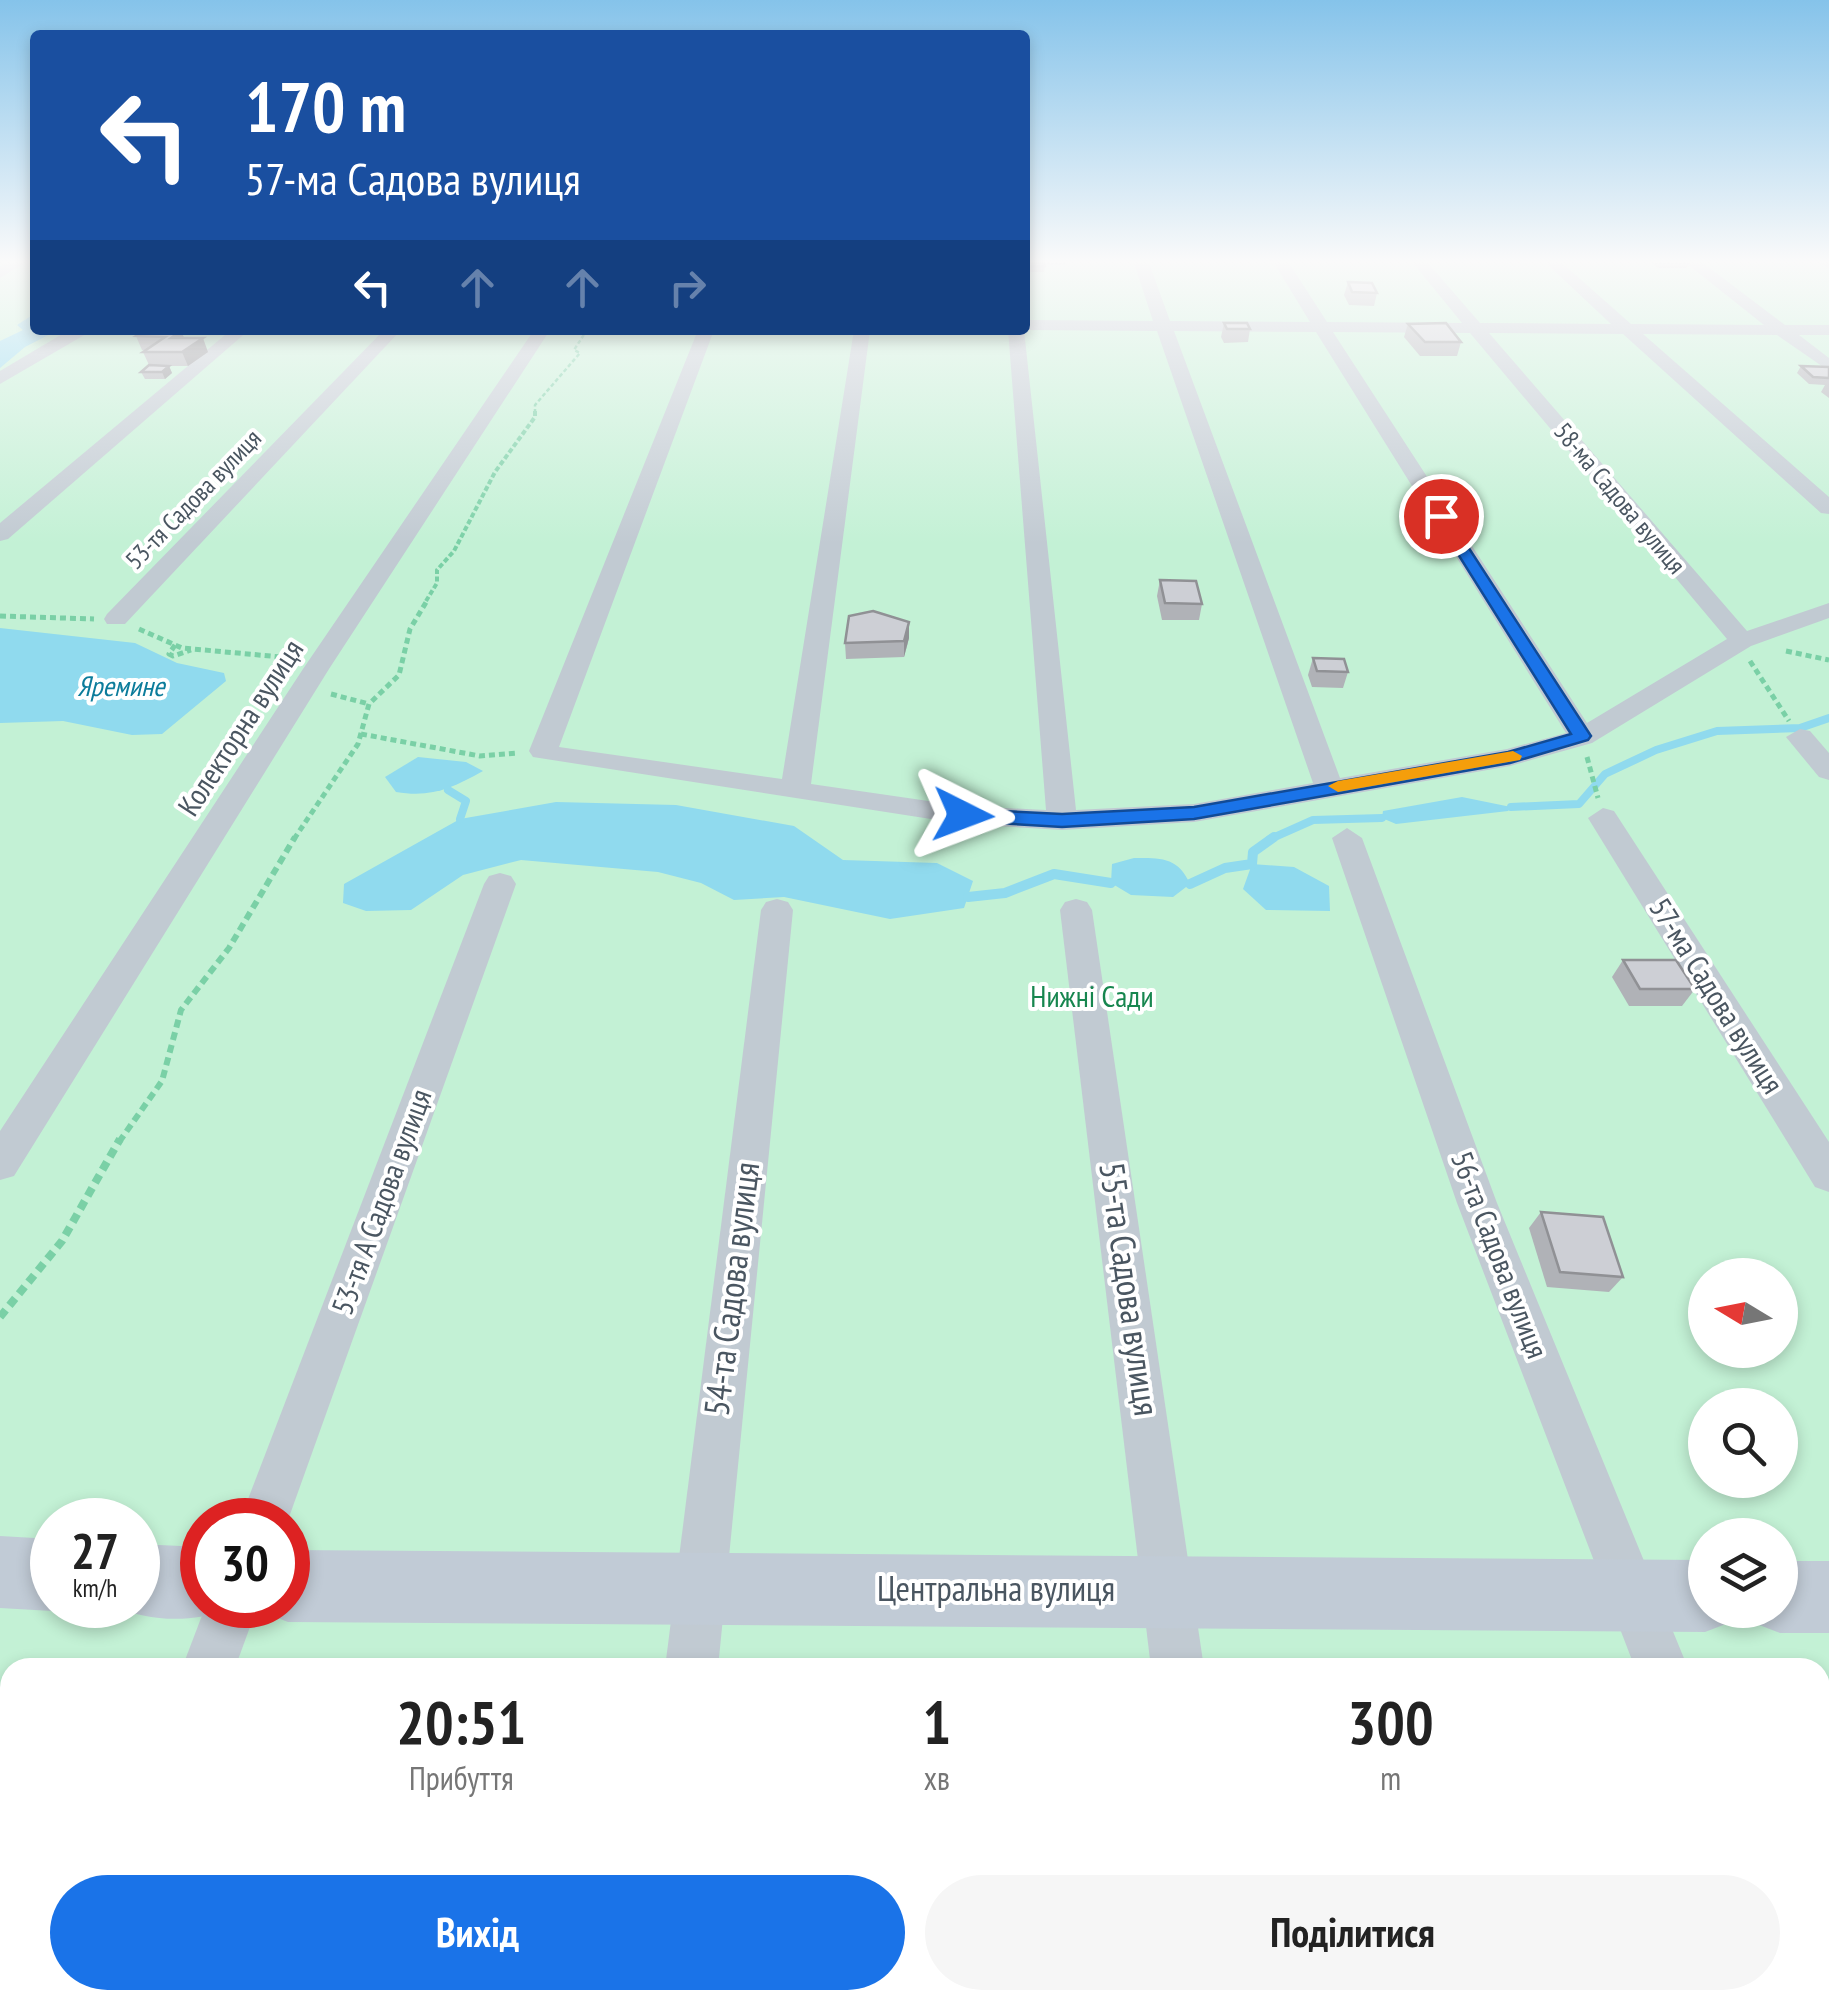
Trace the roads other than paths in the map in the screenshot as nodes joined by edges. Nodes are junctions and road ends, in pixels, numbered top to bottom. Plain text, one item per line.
1 (34, 357) edge
2 (209, 357) edge
3 (367, 357) edge
4 (524, 357) edge
5 (696, 357) edge
6 (858, 357) edge
7 (1019, 357) edge
8 (1173, 357) edge
9 (1339, 357) edge
10 (1499, 357) edge
11 (1656, 357) edge
12 (0, 379) edge
13 (1829, 508) edge
14 (0, 534) edge
15 (1829, 610) edge
16 (116, 620) road end
17 (1742, 641) junction
18 (1793, 728) road end
19 (1582, 736) junction
20 (1829, 771) edge
21 (1329, 788) junction
22 (796, 792) junction
23 (1601, 810) road end
24 (1062, 820) junction
25 (1347, 838) dead end
26 (500, 884) dead end
27 (777, 910) dead end
28 (1076, 910) dead end
29 (0, 1164) edge
30 (1829, 1175) edge
31 (272, 1498) edge
32 (0, 1572) edge
33 (30, 1574) edge
34 (310, 1586) edge
35 (1170, 1588) junction
36 (701, 1591) junction
37 (1671, 1595) edge
38 (1798, 1596) edge
39 (1829, 1597) edge
40 (223, 1628) edge
41 (212, 1658) edge
42 (692, 1658) edge
43 (1177, 1658) edge
44 (1663, 1658) edge

1 - 12 street
2 - 14 street
3 - 16 street, 53-тя Садова вулиця
4 - 29 street, Колекторна вулиця
5 - 22 street
6 - 22 street
7 - 24 street
8 - 21 street
9 - 19 street
10 - 17 street, 58-ма Садова вулиця
11 - 13 street
15 - 17 street
17 - 19 street
18 - 20 street
19 - 21 street
21 - 24 street
22 - 24 street
23 - 30 street, 57-ма Садова вулиця
25 - 37 street, 56-та Садова вулиця
26 - 31 street, 53-тя А Садова вулиця
27 - 36 street, 54-та Садова вулиця
28 - 35 street, 55-та Садова вулиця
32 - 33 street
34 - 36 street, Центральна вулиця
35 - 36 street, Центральна вулиця
35 - 37 street, Центральна вулиця
35 - 43 street, 55-та Садова вулиця
36 - 42 street, 54-та Садова вулиця
37 - 44 street, 56-та Садова вулиця
38 - 39 street
40 - 41 street

